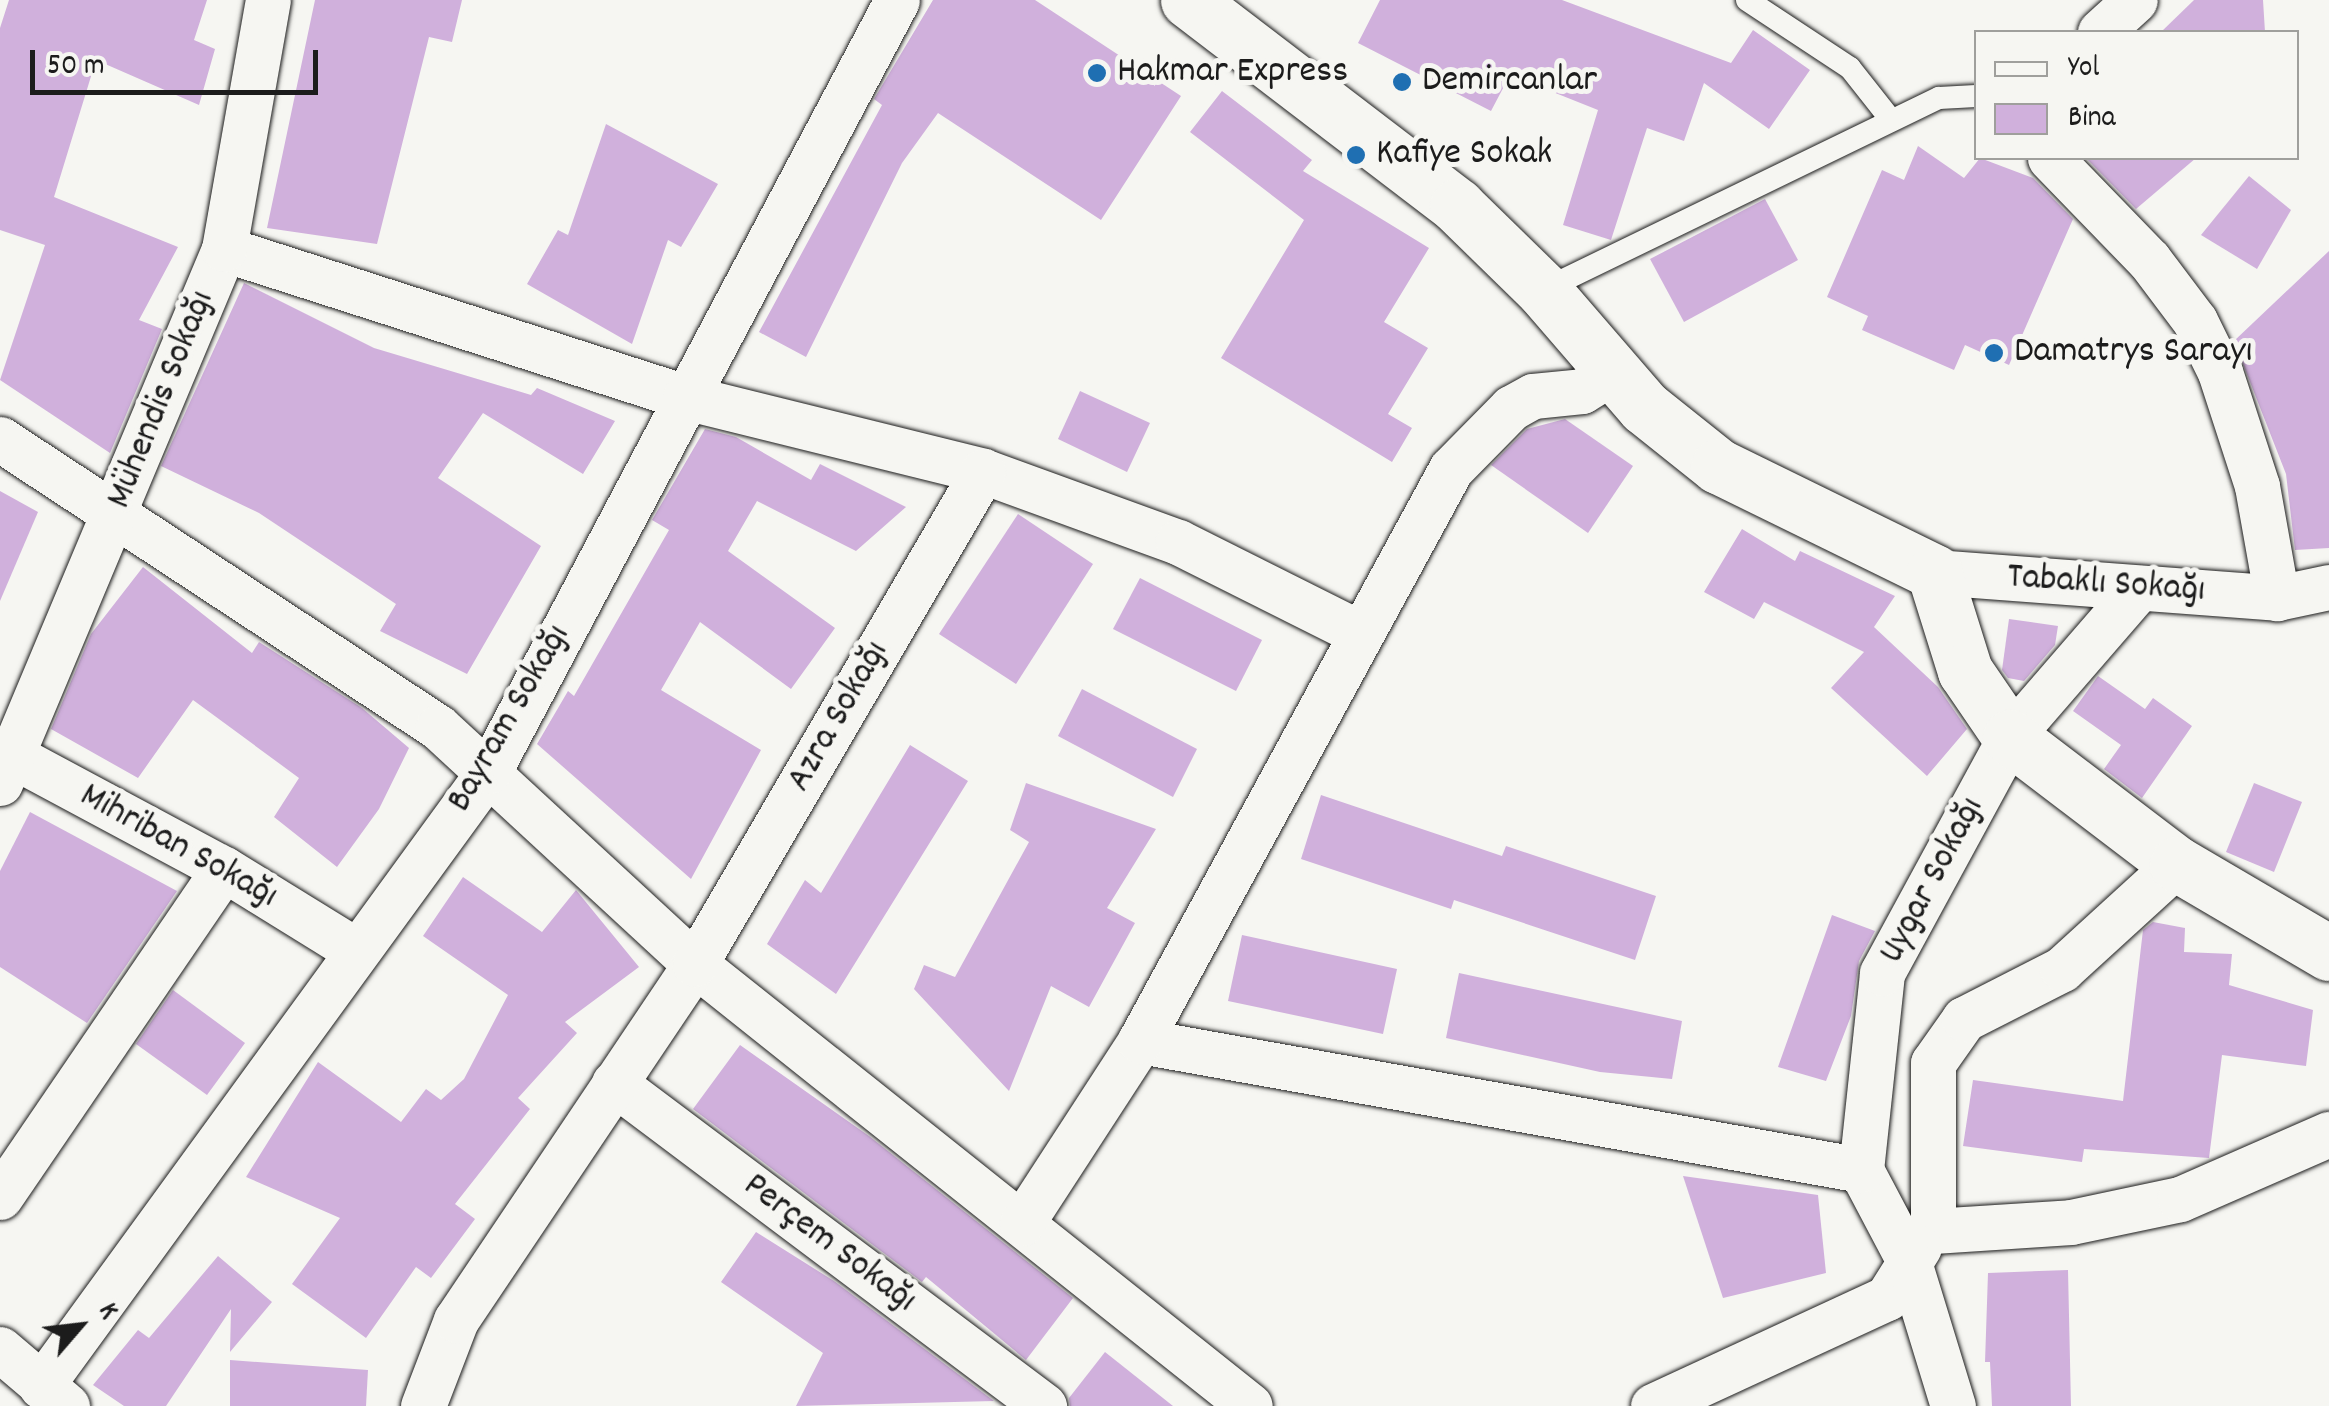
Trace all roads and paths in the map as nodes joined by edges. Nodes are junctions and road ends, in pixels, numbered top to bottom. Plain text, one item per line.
1 (268, 0) edge
2 (897, 0) edge
3 (1150, 0) edge
4 (1188, 0) edge
5 (1747, 0) edge
6 (2135, 0) edge
7 (2102, 30) edge
8 (1974, 96) edge
9 (1322, 107) junction
10 (1892, 120) junction
11 (2052, 160) edge
12 (224, 249) junction
13 (1544, 290) junction
14 (1614, 372) junction
15 (686, 397) junction
16 (0, 439) edge
17 (983, 471) junction
18 (118, 512) junction
19 (1934, 572) junction
20 (2329, 587) edge
21 (2138, 588) junction
22 (2277, 598) junction
23 (1358, 632) junction
24 (2010, 737) junction
25 (4, 763) edge
26 (489, 771) junction
27 (2178, 864) junction
28 (224, 869) junction
29 (355, 950) junction
30 (2329, 954) edge
31 (695, 964) junction
32 (1140, 1041) junction
33 (614, 1083) junction
34 (2329, 1134) edge
35 (1861, 1170) junction
36 (0, 1197) edge
37 (1022, 1223) junction
38 (1920, 1245) junction
39 (0, 1349) edge
40 (54, 1396) edge
41 (423, 1406) edge
42 (1044, 1406) edge
43 (1250, 1406) edge
44 (1654, 1406) edge
45 (1953, 1406) edge

1 - 12 street, Mühendis Sokağı
2 - 15 street, Bayram Sokağı
3 - 9 main road
4 - 9 main road
5 - 10 lane
6 - 7 street
8 - 10 lane
9 - 13 main road
10 - 13 lane
11 - 22 street
12 - 15 street
12 - 18 street, Mühendis Sokağı
13 - 14 main road
14 - 19 main road
14 - 23 street
15 - 17 street
15 - 26 street, Bayram Sokağı
16 - 18 street
17 - 23 street
17 - 31 street, Azra Sokağı
18 - 25 street, Mühendis Sokağı
18 - 26 street
19 - 21 street, Tabaklı Sokağı
19 - 24 main road
20 - 22 street, Tabaklı Sokağı
21 - 22 street, Tabaklı Sokağı
21 - 24 street, Uygar Sokağı
23 - 32 street
24 - 27 main road
24 - 35 street, Uygar Sokağı
25 - 28 street, Mihriban Sokağı
26 - 29 street, Bayram Sokağı
26 - 31 street
27 - 30 main road
27 - 38 street
28 - 29 street, Mihriban Sokağı
28 - 36 street
29 - 40 street, Bayram Sokağı
31 - 33 street, Azra Sokağı
31 - 37 street
32 - 35 street
32 - 37 street
33 - 41 street, Azra Sokağı
33 - 42 street, Perçem Sokağı
34 - 38 street
35 - 38 street
37 - 43 street
38 - 44 street
38 - 45 street
39 - 40 street

